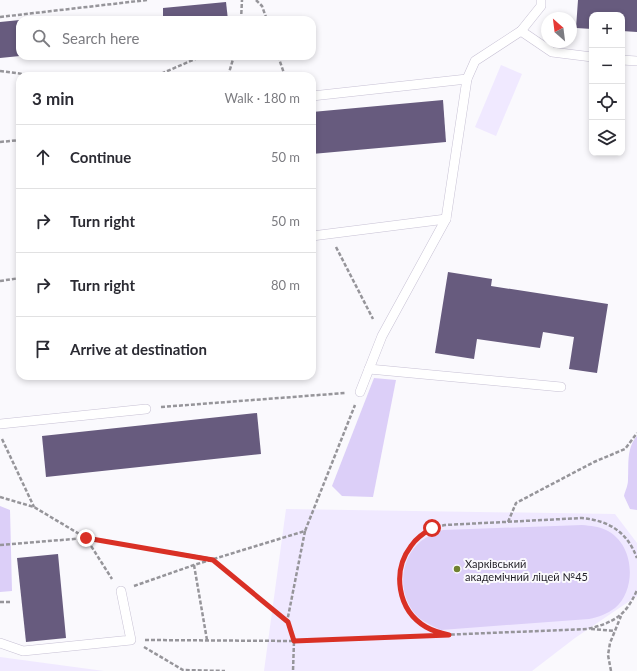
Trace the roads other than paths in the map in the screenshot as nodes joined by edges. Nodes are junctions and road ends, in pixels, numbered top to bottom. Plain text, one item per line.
1 (541, 0) edge
2 (521, 31) junction
3 (589, 57) edge
4 (625, 60) edge
5 (637, 61) edge
6 (467, 78) junction
7 (316, 96) edge
8 (446, 219) junction
9 (316, 236) edge
10 (369, 369) junction
11 (561, 387) dead end
12 (360, 392) road end
13 (146, 408) road end
14 (0, 424) edge
15 (120, 591) road end
16 (0, 643) edge

1 - 2 lane
2 - 3 lane
2 - 6 lane
4 - 5 lane
6 - 7 lane
6 - 8 lane
8 - 9 lane
8 - 10 lane
10 - 11 lane
10 - 12 lane
13 - 14 lane
15 - 16 lane

